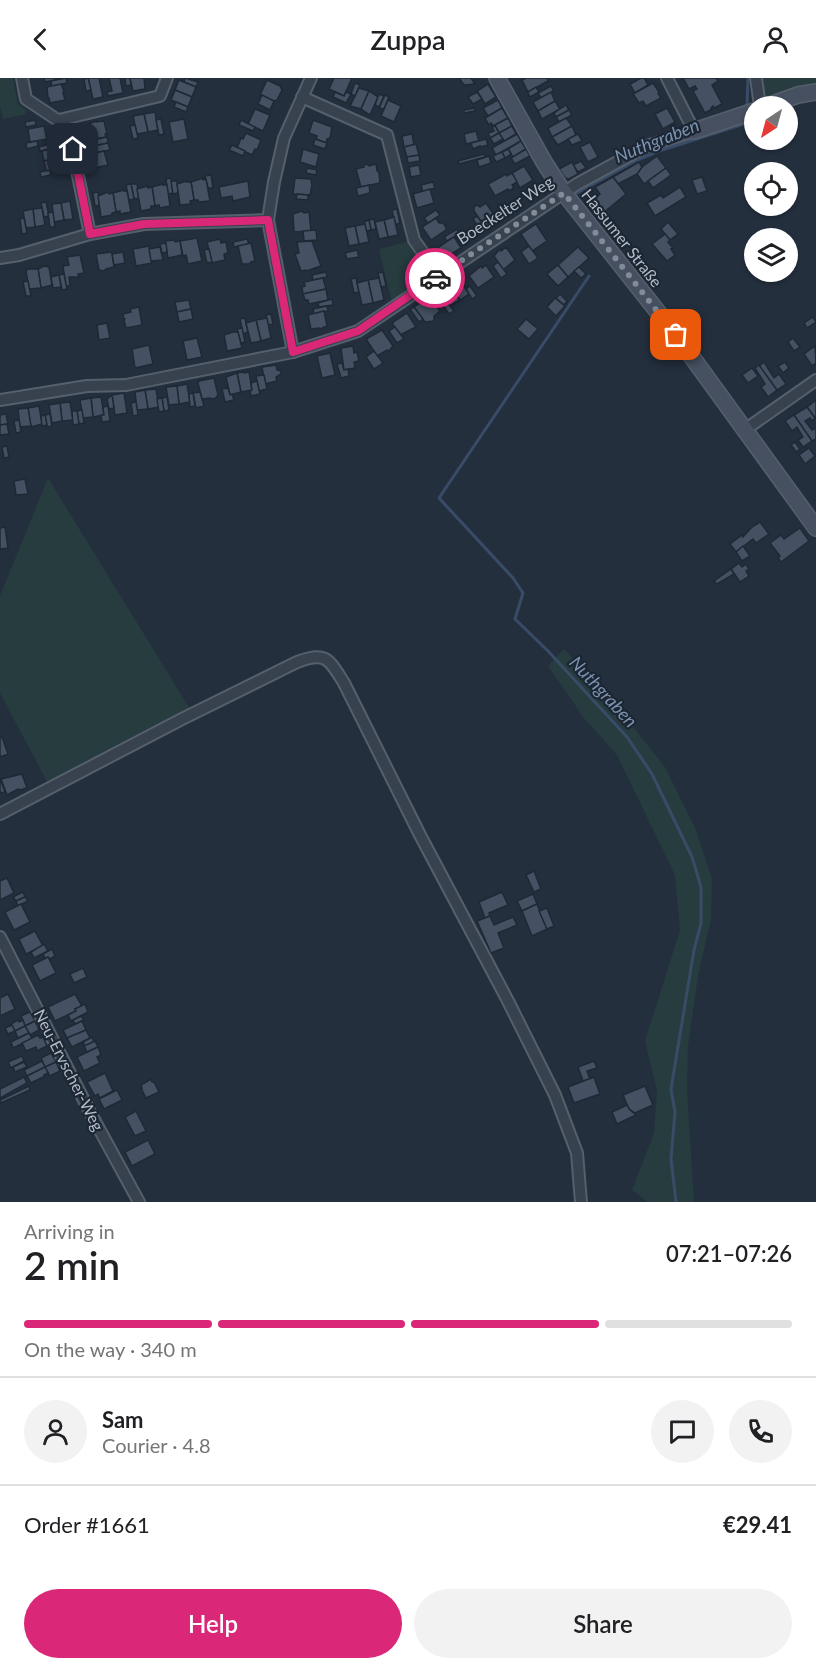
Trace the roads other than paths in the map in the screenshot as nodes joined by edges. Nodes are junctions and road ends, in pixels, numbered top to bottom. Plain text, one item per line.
1 (22, 78) edge
2 (167, 78) edge
3 (310, 78) edge
4 (497, 78) edge
5 (668, 78) edge
6 (756, 78) edge
7 (816, 92) edge
8 (759, 96) edge
9 (795, 96) edge
10 (302, 97) junction
11 (744, 114) edge
12 (59, 120) junction
13 (694, 130) junction
14 (564, 193) junction
15 (268, 220) junction
16 (90, 234) junction
17 (0, 258) edge
18 (439, 275) junction
19 (293, 352) junction
20 (816, 381) edge
21 (0, 400) edge
22 (746, 429) junction
23 (816, 528) edge
24 (0, 814) edge
25 (0, 937) edge
26 (139, 1202) edge
27 (581, 1202) edge

1 - 12 street
2 - 12 street
3 - 10 street
4 - 14 street, Hassumer Straße
5 - 13 street
6 - 8 street
7 - 9 street
10 - 15 street
10 - 18 street
11 - 13 street, Boeckelter Weg
12 - 16 street
13 - 14 street, Boeckelter Weg
14 - 18 street, Boeckelter Weg
14 - 22 street, Hassumer Straße
15 - 16 street
15 - 19 street
16 - 17 street
18 - 19 street, Boeckelter Weg
19 - 21 street, Boeckelter Weg
20 - 22 street
22 - 23 street, Hassumer Straße
24 - 27 street
25 - 26 street, Neu-Ervscher-Weg

